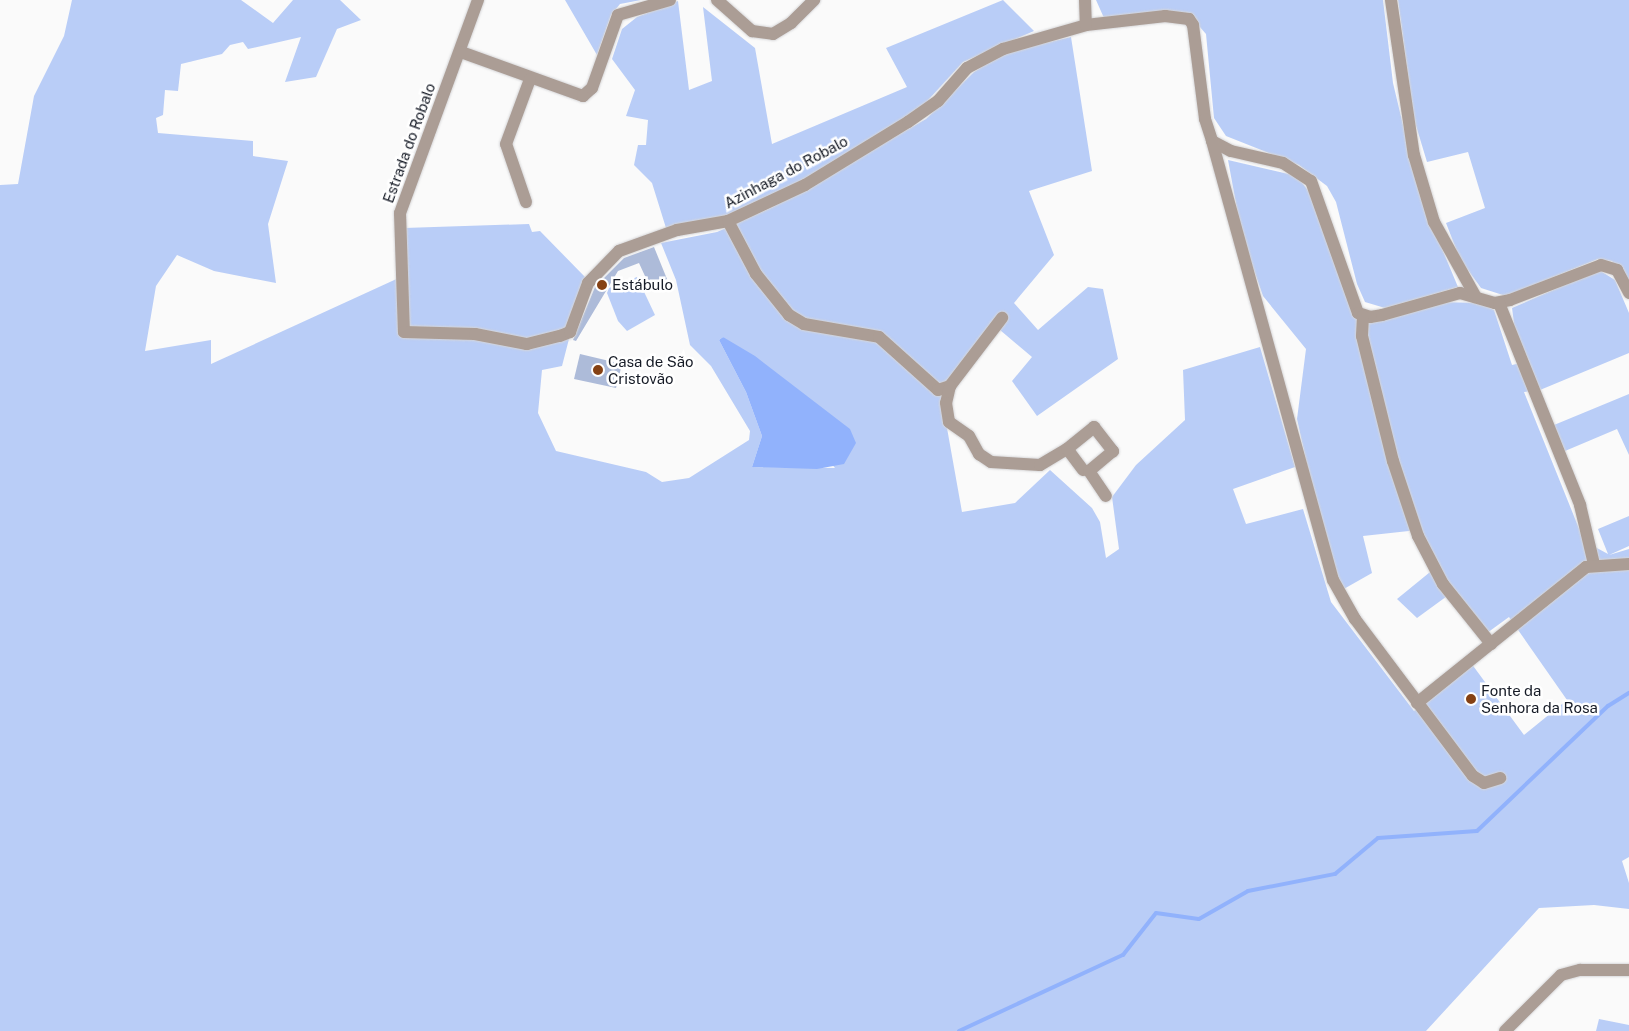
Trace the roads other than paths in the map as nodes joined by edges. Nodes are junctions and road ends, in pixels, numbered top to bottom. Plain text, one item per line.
1 (478, 0) edge
2 (670, 0) edge
3 (717, 0) edge
4 (814, 0) edge
5 (1085, 0) edge
6 (1391, 0) edge
7 (1086, 25) junction
8 (461, 52) junction
9 (530, 79) junction
10 (1212, 141) junction
11 (526, 202) dead end
12 (728, 222) junction
13 (1629, 293) edge
14 (1476, 297) junction
15 (1499, 302) junction
16 (1363, 316) junction
17 (1002, 318) dead end
18 (404, 332) joint
19 (950, 386) junction
20 (1067, 450) junction
21 (1083, 470) dead end
22 (1106, 496) dead end
23 (1594, 564) junction
24 (1629, 564) edge
25 (1491, 644) junction
26 (1417, 703) junction
27 (1500, 778) dead end
28 (1629, 970) edge
29 (1505, 1031) edge

1 - 8 street, Estrada do Robalo
2 - 9 street
3 - 4 street
5 - 7 street
6 - 14 street
7 - 10 street, Azinhaga do Robalo
7 - 12 street, Azinhaga do Robalo
8 - 9 street
8 - 18 street, Estrada do Robalo
9 - 11 street
10 - 16 street
10 - 26 street
12 - 18 street, Azinhaga do Robalo
12 - 19 street
13 - 15 street
14 - 15 street
14 - 16 street
15 - 23 street
16 - 25 street
17 - 19 street
19 - 20 street
20 - 21 street
20 - 22 street
23 - 24 street
23 - 25 street
25 - 26 street
26 - 27 street
28 - 29 street

